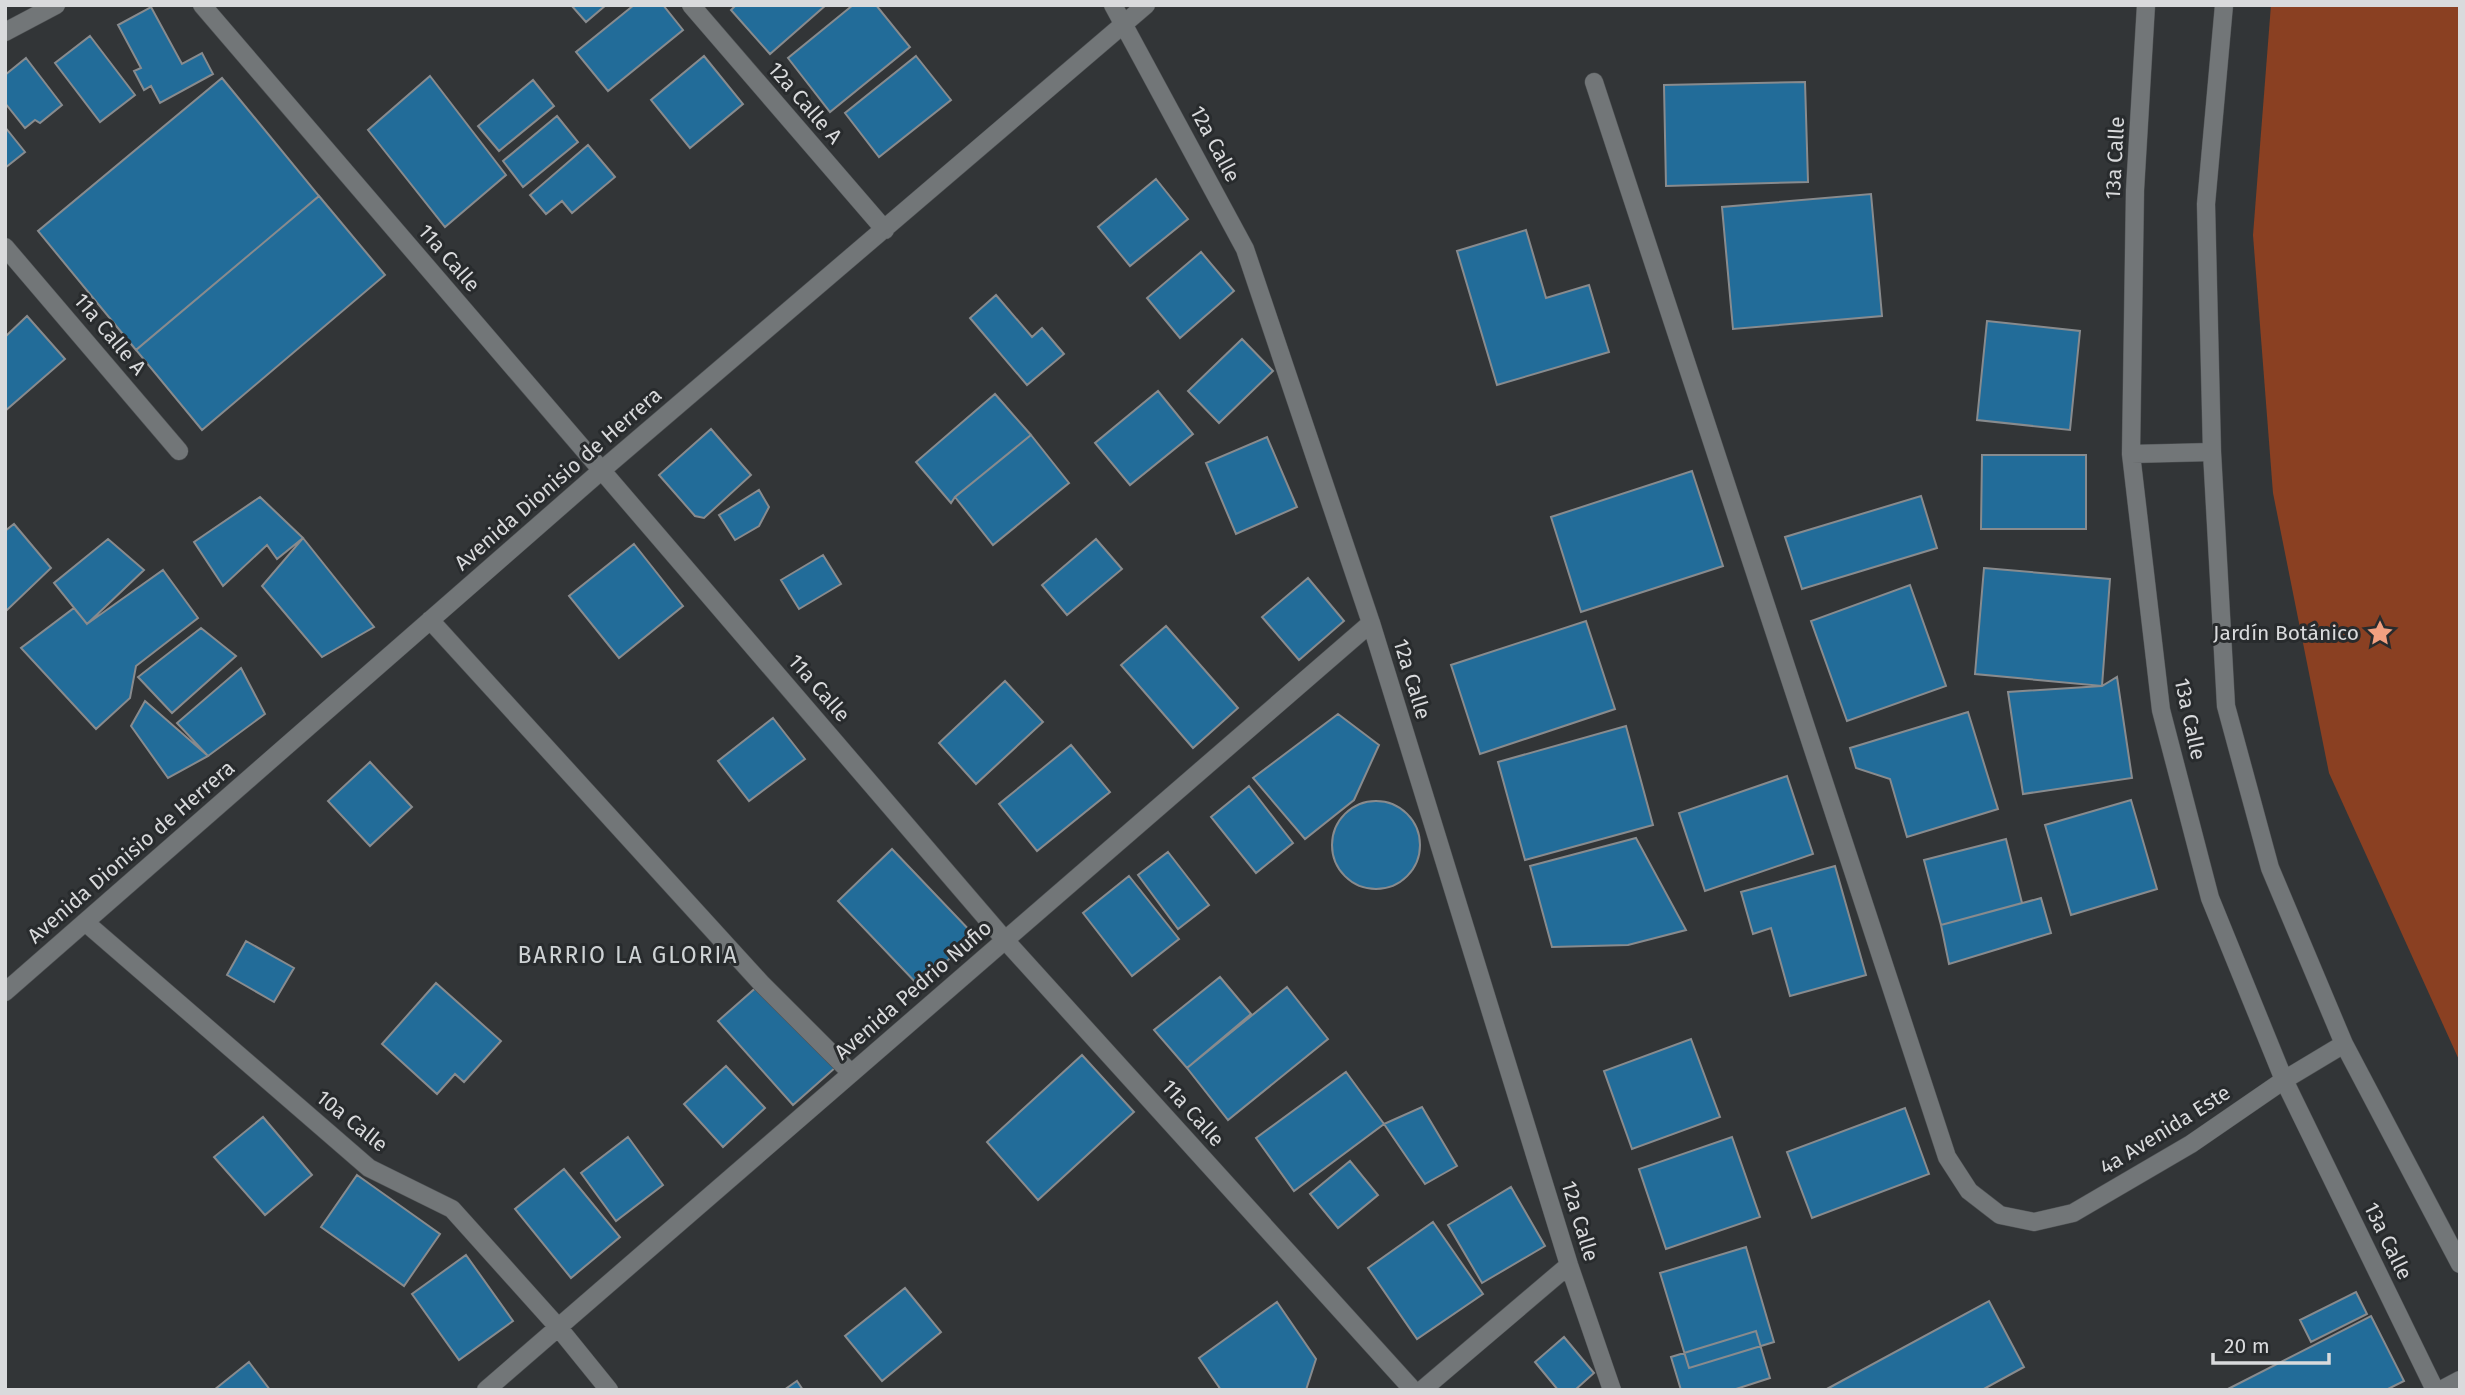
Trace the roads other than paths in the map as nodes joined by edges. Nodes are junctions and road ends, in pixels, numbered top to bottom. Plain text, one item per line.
1 (56, 5) edge
2 (202, 5) edge
3 (691, 5) edge
4 (1113, 5) edge
5 (1146, 5) edge
6 (2147, 5) edge
7 (2224, 5) edge
8 (1125, 24) junction
9 (5, 32) edge
10 (1594, 82) dead end
11 (885, 230) junction
12 (5, 247) edge
13 (179, 451) dead end
14 (2212, 452) junction
15 (2131, 454) junction
16 (602, 470) junction
17 (430, 620) junction
18 (1371, 623) junction
19 (85, 922) junction
20 (1005, 940) junction
21 (5, 992) edge
22 (2344, 1044) junction
23 (851, 1073) junction
24 (2284, 1080) junction
25 (2460, 1264) edge
26 (1569, 1265) junction
27 (558, 1327) junction
28 (2460, 1380) edge
29 (486, 1390) edge
30 (609, 1390) edge
31 (1412, 1390) edge
32 (1422, 1390) edge
33 (1612, 1390) edge
34 (2435, 1390) edge
35 (2441, 1390) edge

1 - 9 street
2 - 16 street, 11a Calle
3 - 11 street, 12a Calle A
4 - 8 street, 12a Calle
5 - 8 street, Avenida Dionisio de Herrera
6 - 15 street, 13a Calle
7 - 14 street, 13a Calle
8 - 11 street, Avenida Dionisio de Herrera
8 - 18 street, 12a Calle
10 - 24 street, 4a Avenida Este
11 - 16 street, Avenida Dionisio de Herrera
12 - 13 street, 11a Calle A
14 - 15 street
14 - 22 street, 13a Calle
15 - 24 street, 13a Calle
16 - 17 street, Avenida Dionisio de Herrera
16 - 20 street, 11a Calle
17 - 19 street, Avenida Dionisio de Herrera
17 - 23 street
18 - 20 street, Avenida Pedrio Nufio
18 - 26 street, 12a Calle
19 - 21 street, Avenida Dionisio de Herrera
19 - 27 street, 10a Calle
20 - 23 street, Avenida Pedrio Nufio
20 - 31 street, 11a Calle
22 - 24 street, 4a Avenida Este
22 - 25 street, 13a Calle
23 - 27 street, Avenida Pedrio Nufio
24 - 34 street, 13a Calle
26 - 32 street
26 - 33 street, 12a Calle
27 - 29 street, Avenida Pedrio Nufio
27 - 30 street, 10a Calle
28 - 35 street

